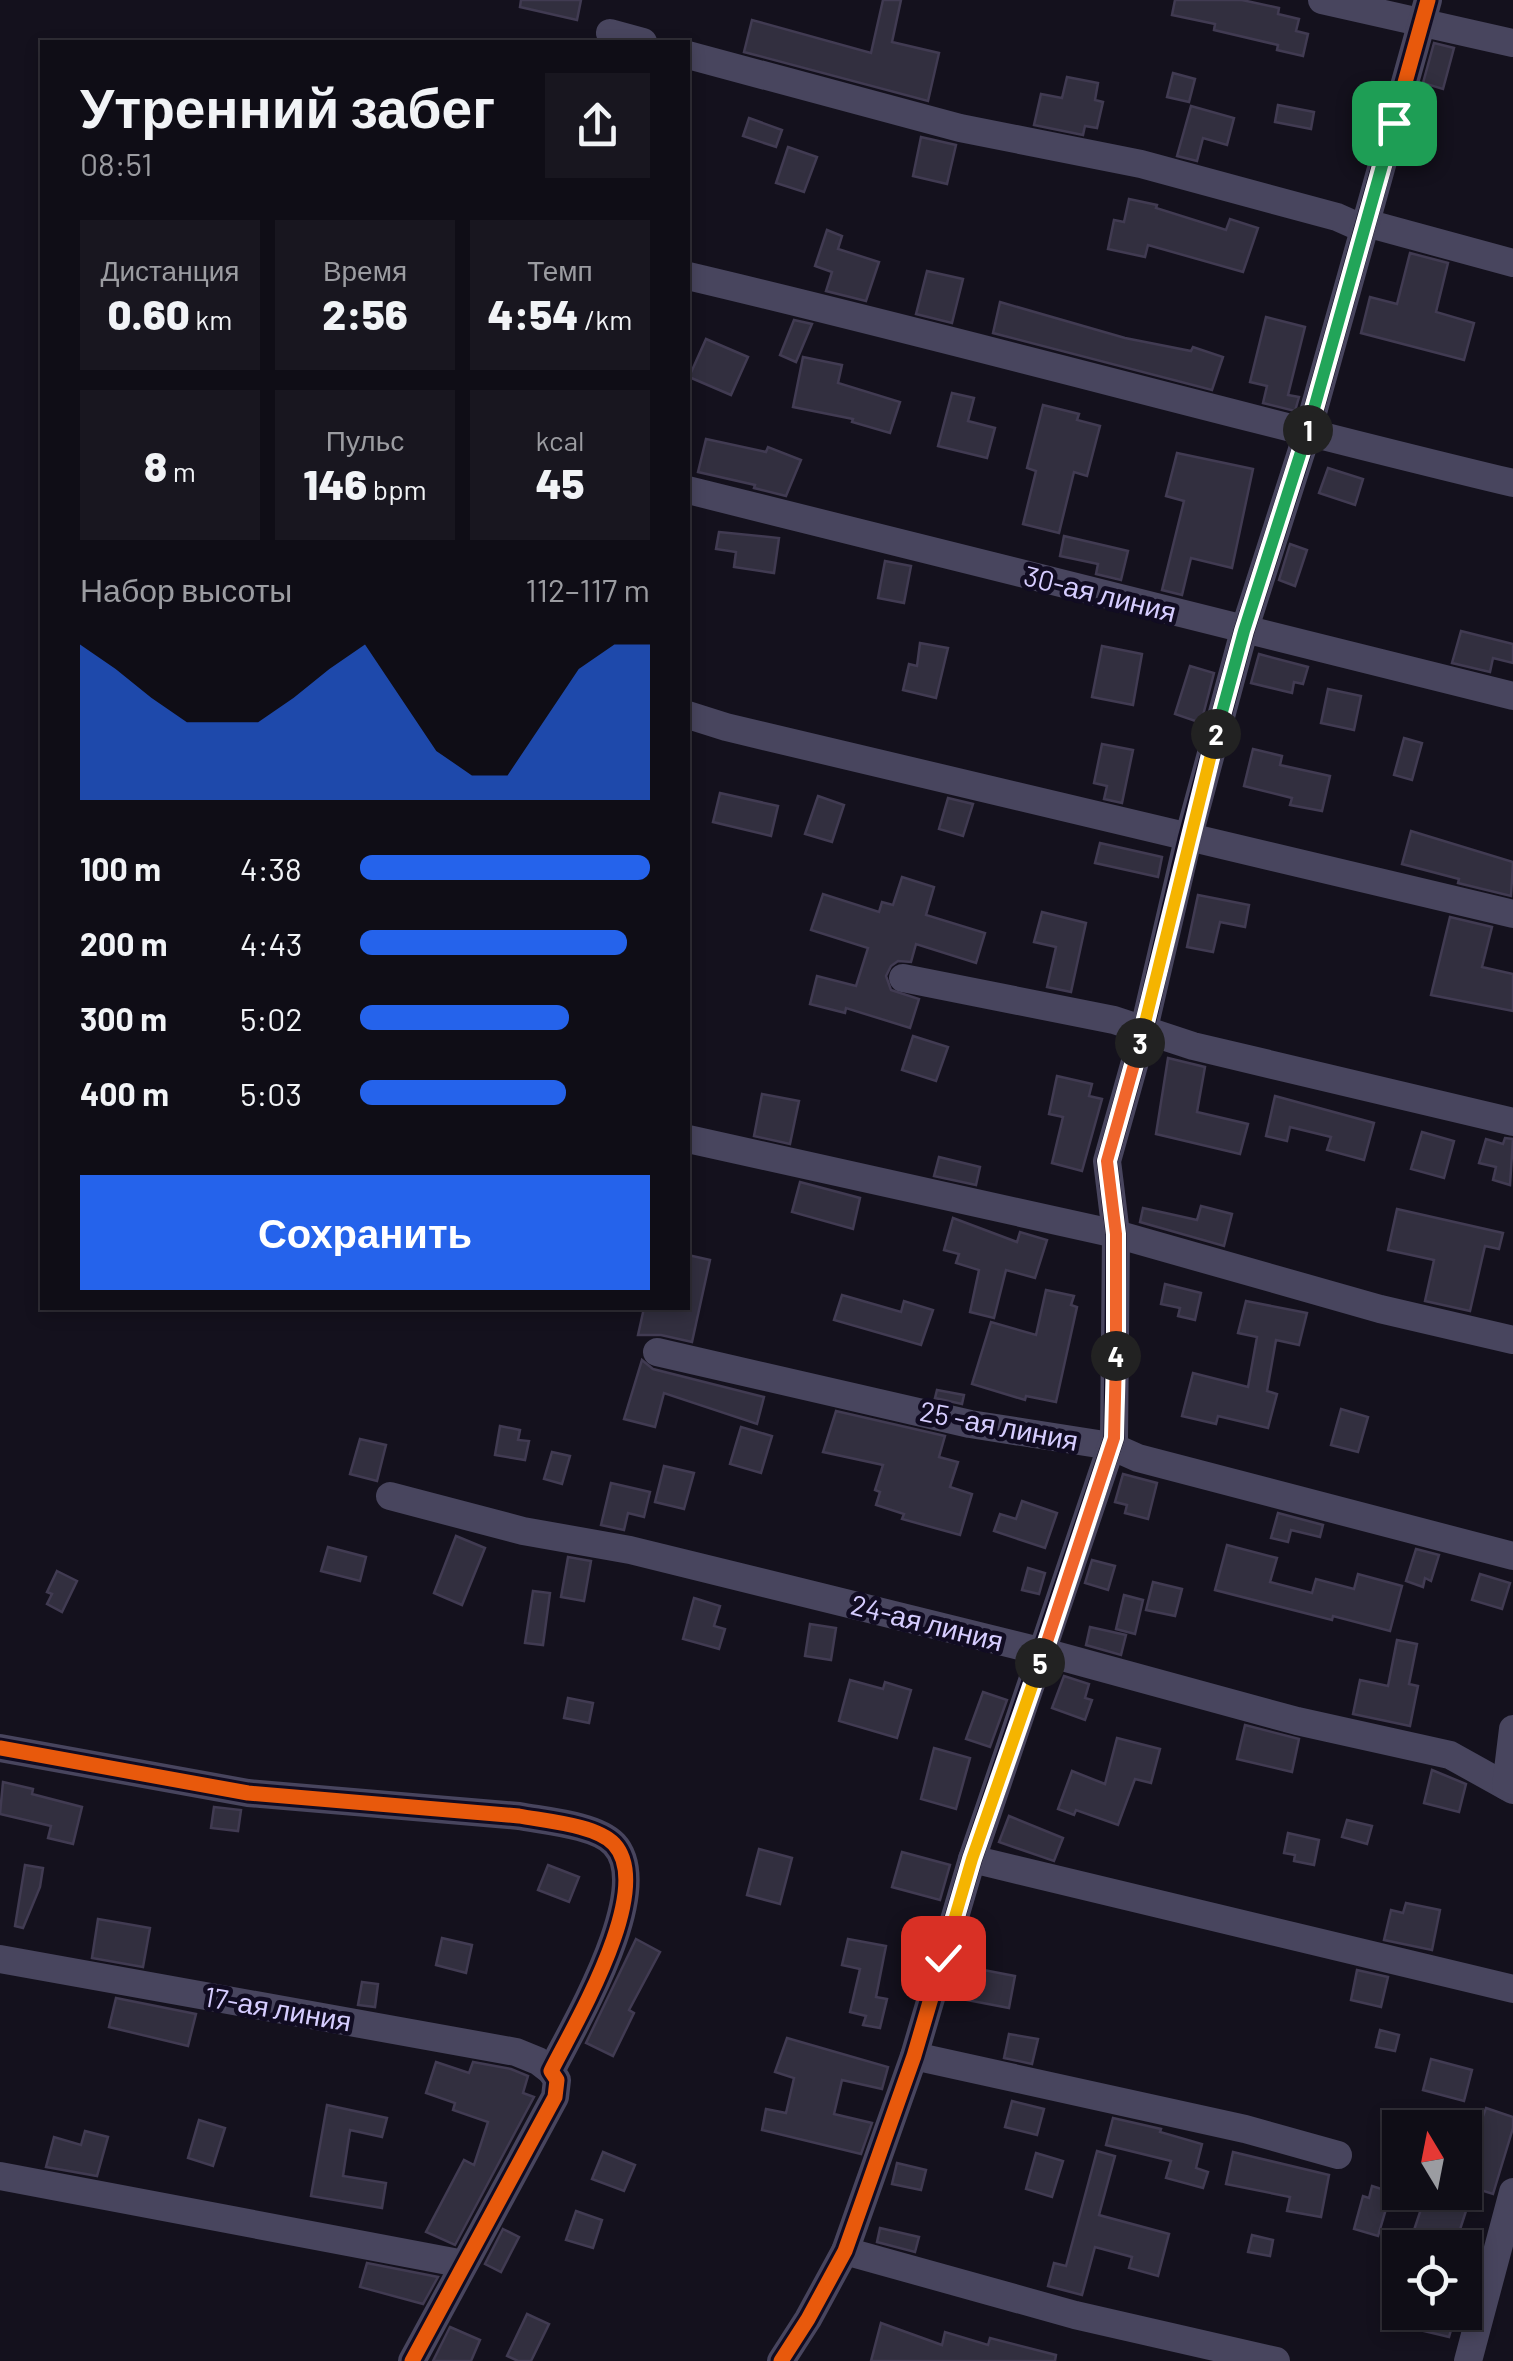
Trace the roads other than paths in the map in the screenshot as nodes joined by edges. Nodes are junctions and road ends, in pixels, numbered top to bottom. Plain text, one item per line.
1 (1322, 0) edge
2 (1424, 12) edge
3 (610, 34) dead end
4 (635, 40) edge
5 (1513, 43) edge
6 (690, 56) edge
7 (1364, 226) junction
8 (1513, 264) edge
9 (690, 276) edge
10 (1307, 434) junction
11 (1513, 483) edge
12 (690, 491) edge
13 (1244, 631) junction
14 (1513, 696) edge
15 (690, 716) edge
16 (1188, 839) junction
17 (1513, 914) edge
18 (903, 978) dead end
19 (1143, 1032) junction
20 (1513, 1122) edge
21 (690, 1138) edge
22 (1116, 1234) junction
23 (1513, 1340) edge
24 (657, 1352) dead end
25 (1111, 1446) junction
26 (390, 1496) dead end
27 (1513, 1556) edge
28 (1044, 1652) junction
29 (1513, 1728) edge
30 (0, 1748) edge
31 (1510, 1788) edge
32 (972, 1859) junction
33 (0, 1959) edge
34 (1513, 1989) edge
35 (914, 2056) junction
36 (551, 2071) junction
37 (1338, 2155) dead end
38 (0, 2176) edge
39 (1513, 2192) edge
40 (846, 2252) junction
41 (464, 2264) junction
42 (412, 2361) edge
43 (781, 2361) edge
44 (1276, 2361) edge
45 (1468, 2361) edge

1 - 2 street
2 - 5 street
2 - 7 street
3 - 4 street
6 - 7 street
7 - 8 street
7 - 10 street
9 - 10 street
10 - 11 street
10 - 13 street
12 - 13 street, 30-ая линия
13 - 14 street, 30-ая линия
13 - 16 street
15 - 16 street
16 - 17 street
16 - 19 street
18 - 19 street
19 - 20 street
19 - 22 street
21 - 22 street
22 - 23 street
22 - 25 street
24 - 25 street, 25 -ая линия
25 - 27 street, 25 -ая линия
25 - 28 street
26 - 28 street, 24-ая линия
28 - 31 street, 24-ая линия
28 - 32 street
29 - 31 street
30 - 36 street
32 - 34 street
32 - 35 street
33 - 36 street, 17-ая линия
35 - 37 street
35 - 40 street
36 - 41 street
38 - 41 street
39 - 45 street
40 - 43 street
40 - 44 street
41 - 42 street

